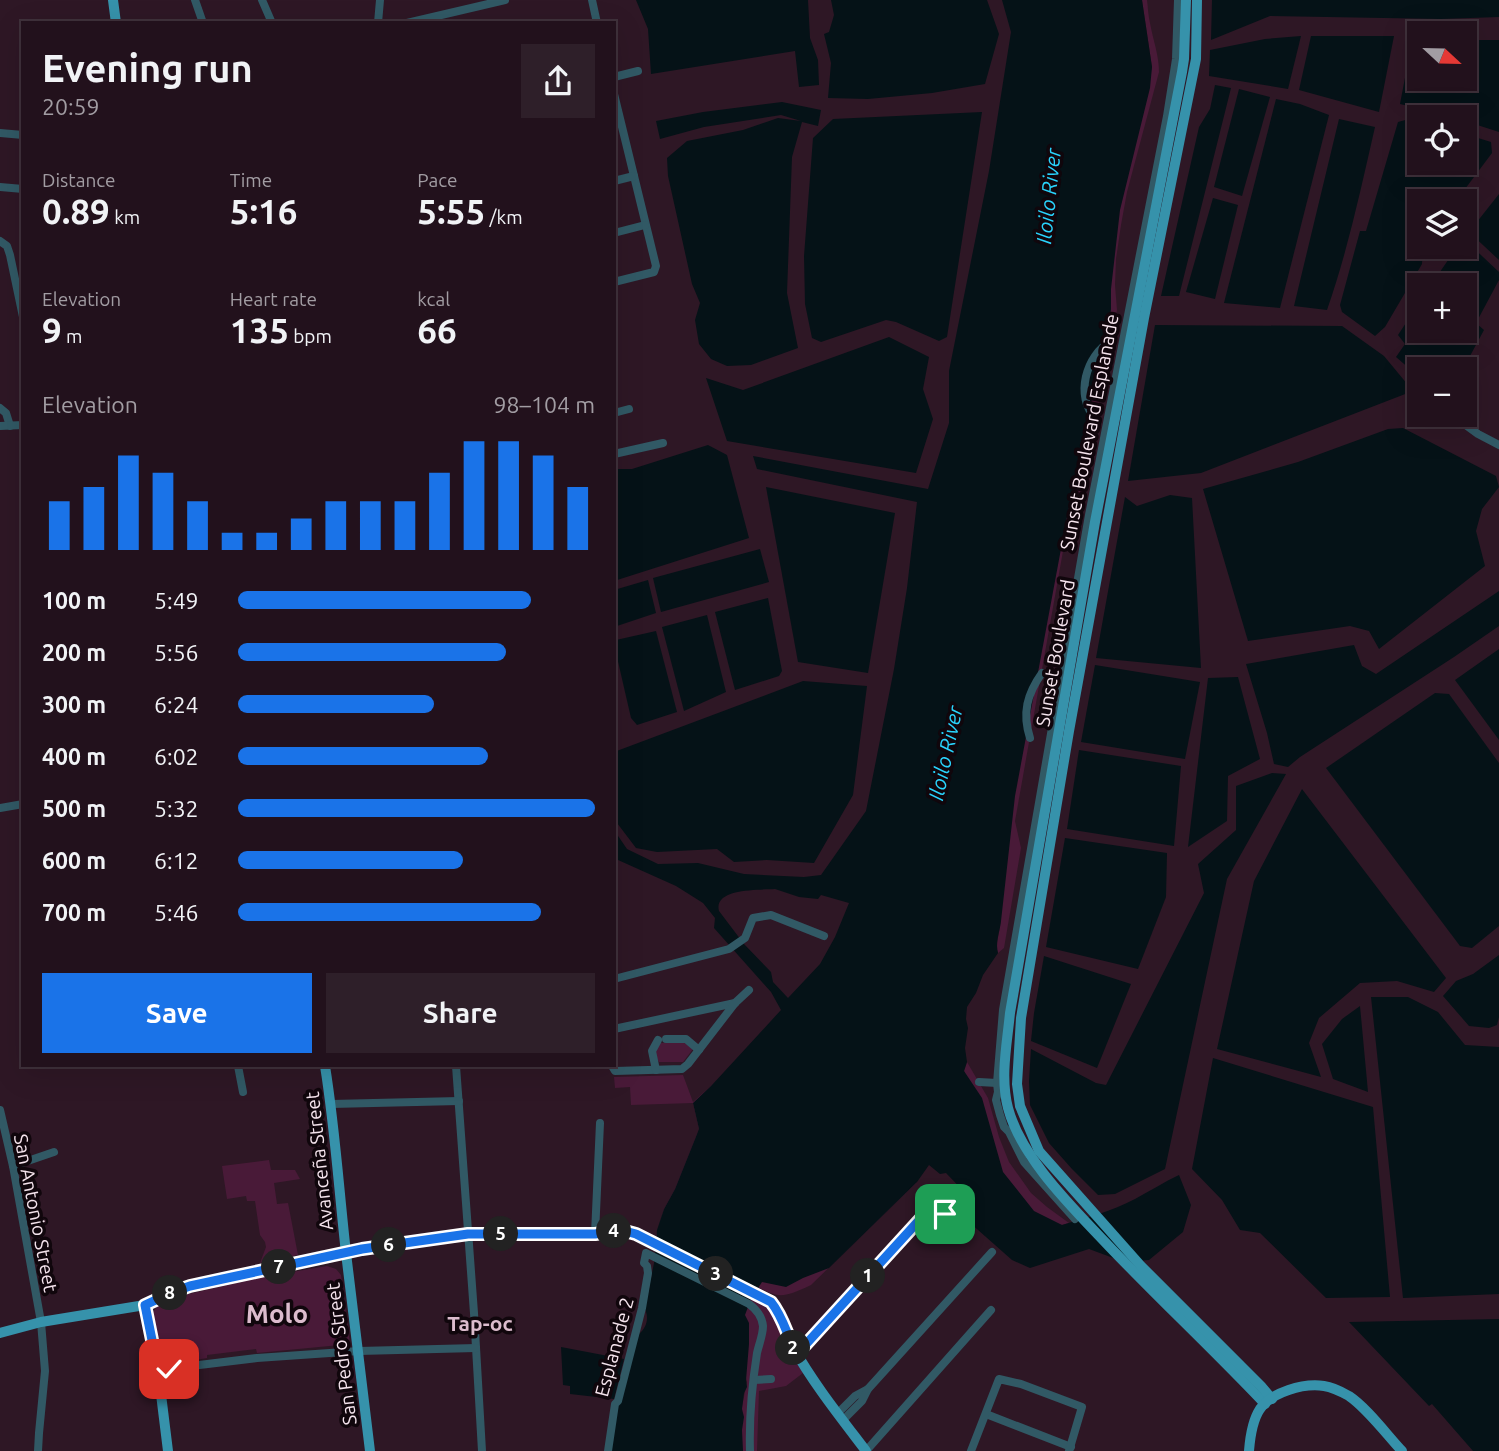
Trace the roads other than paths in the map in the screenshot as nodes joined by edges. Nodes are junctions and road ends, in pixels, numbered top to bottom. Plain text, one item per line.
1 (113, 0) edge
2 (195, 0) edge
3 (262, 0) edge
4 (380, 0) edge
5 (505, 0) edge
6 (592, 0) edge
7 (1178, 0) edge
8 (1186, 0) edge
9 (1197, 0) edge
10 (116, 21) edge
11 (201, 21) edge
12 (271, 21) edge
13 (378, 21) edge
14 (416, 21) edge
15 (597, 21) edge
16 (1190, 59) junction
17 (638, 71) dead end
18 (616, 76) edge
19 (616, 102) edge
20 (0, 133) edge
21 (21, 135) edge
22 (634, 176) junction
23 (616, 180) edge
24 (0, 187) edge
25 (21, 189) edge
26 (645, 225) junction
27 (616, 232) edge
28 (0, 241) edge
29 (616, 282) edge
30 (21, 308) edge
31 (1111, 341) dead end
32 (0, 408) edge
33 (629, 409) dead end
34 (616, 412) edge
35 (1096, 419) dead end
36 (5, 426) edge
37 (1468, 427) edge
38 (663, 443) dead end
39 (1499, 445) edge
40 (616, 454) edge
41 (1042, 673) dead end
42 (1030, 738) dead end
43 (21, 804) edge
44 (0, 808) edge
45 (824, 936) dead end
46 (616, 978) edge
47 (749, 990) dead end
48 (735, 1003) junction
49 (616, 1029) edge
50 (699, 1050) junction
51 (238, 1067) edge
52 (325, 1067) edge
53 (456, 1067) edge
54 (613, 1067) edge
55 (656, 1070) junction
56 (979, 1082) dead end
57 (997, 1083) junction
58 (243, 1092) dead end
59 (458, 1101) junction
60 (331, 1104) junction
61 (0, 1110) edge
62 (600, 1123) dead end
63 (3, 1140) edge
64 (54, 1152) dead end
65 (13, 1166) junction
66 (945, 1214) dead end
67 (1081, 1214) junction
68 (468, 1234) junction
69 (595, 1234) junction
70 (346, 1252) junction
71 (992, 1252) dead end
72 (145, 1305) junction
73 (991, 1311) dead end
74 (41, 1322) junction
75 (0, 1333) edge
76 (476, 1348) junction
77 (359, 1350) junction
78 (797, 1354) junction
79 (158, 1370) junction
80 (771, 1379) dead end
81 (754, 1380) junction
82 (1264, 1405) junction
83 (986, 1415) junction
84 (840, 1417) junction
85 (1070, 1449) edge
86 (38, 1451) edge
87 (168, 1451) edge
88 (370, 1451) edge
89 (482, 1451) edge
90 (608, 1451) edge
91 (750, 1451) edge
92 (866, 1451) edge
93 (971, 1451) edge
94 (1249, 1451) edge
95 (1402, 1451) edge

1 - 10 main road
2 - 11 street
3 - 12 street
4 - 13 street
5 - 14 street
6 - 15 street
7 - 57 street, Sunset Boulevard Esplanade
8 - 16 main road, Sunset Boulevard
9 - 16 main road, Sunset Boulevard
16 - 67 main road, Sunset Boulevard
17 - 18 street
19 - 22 street
20 - 21 street
22 - 23 street
22 - 26 street
24 - 25 street
26 - 27 street
26 - 29 street
28 - 30 street
31 - 35 street
32 - 36 street
33 - 34 street
37 - 39 street
38 - 40 street
41 - 42 street
43 - 44 street
45 - 46 street
47 - 48 street
48 - 49 street
48 - 50 street
50 - 55 street
50 - 55 street
51 - 58 street
52 - 60 main road, Avanceña Street
53 - 59 street
54 - 55 street
56 - 57 street
57 - 67 street, Sunset Boulevard Esplanade
59 - 60 street
59 - 68 street
60 - 70 main road, Avanceña Street
61 - 63 street, San Antonio Street
62 - 69 street
63 - 65 street, San Antonio Street
64 - 65 street
65 - 74 street, San Antonio Street
66 - 78 street
67 - 82 main road, Sunset Boulevard
68 - 69 main road
68 - 70 main road
68 - 76 street
69 - 78 main road
70 - 72 main road
70 - 77 main road, San Pedro Street
71 - 84 street
72 - 74 main road
72 - 79 main road
73 - 92 street
74 - 75 main road
74 - 86 street, San Antonio Street
76 - 77 street
76 - 89 street
77 - 79 street
77 - 88 main road, San Pedro Street
78 - 84 main road
79 - 87 main road
80 - 81 street
81 - 90 street, Esplanade 2
81 - 91 street
82 - 94 main road
82 - 95 main road
83 - 85 street
83 - 85 street
83 - 93 street
84 - 92 main road

